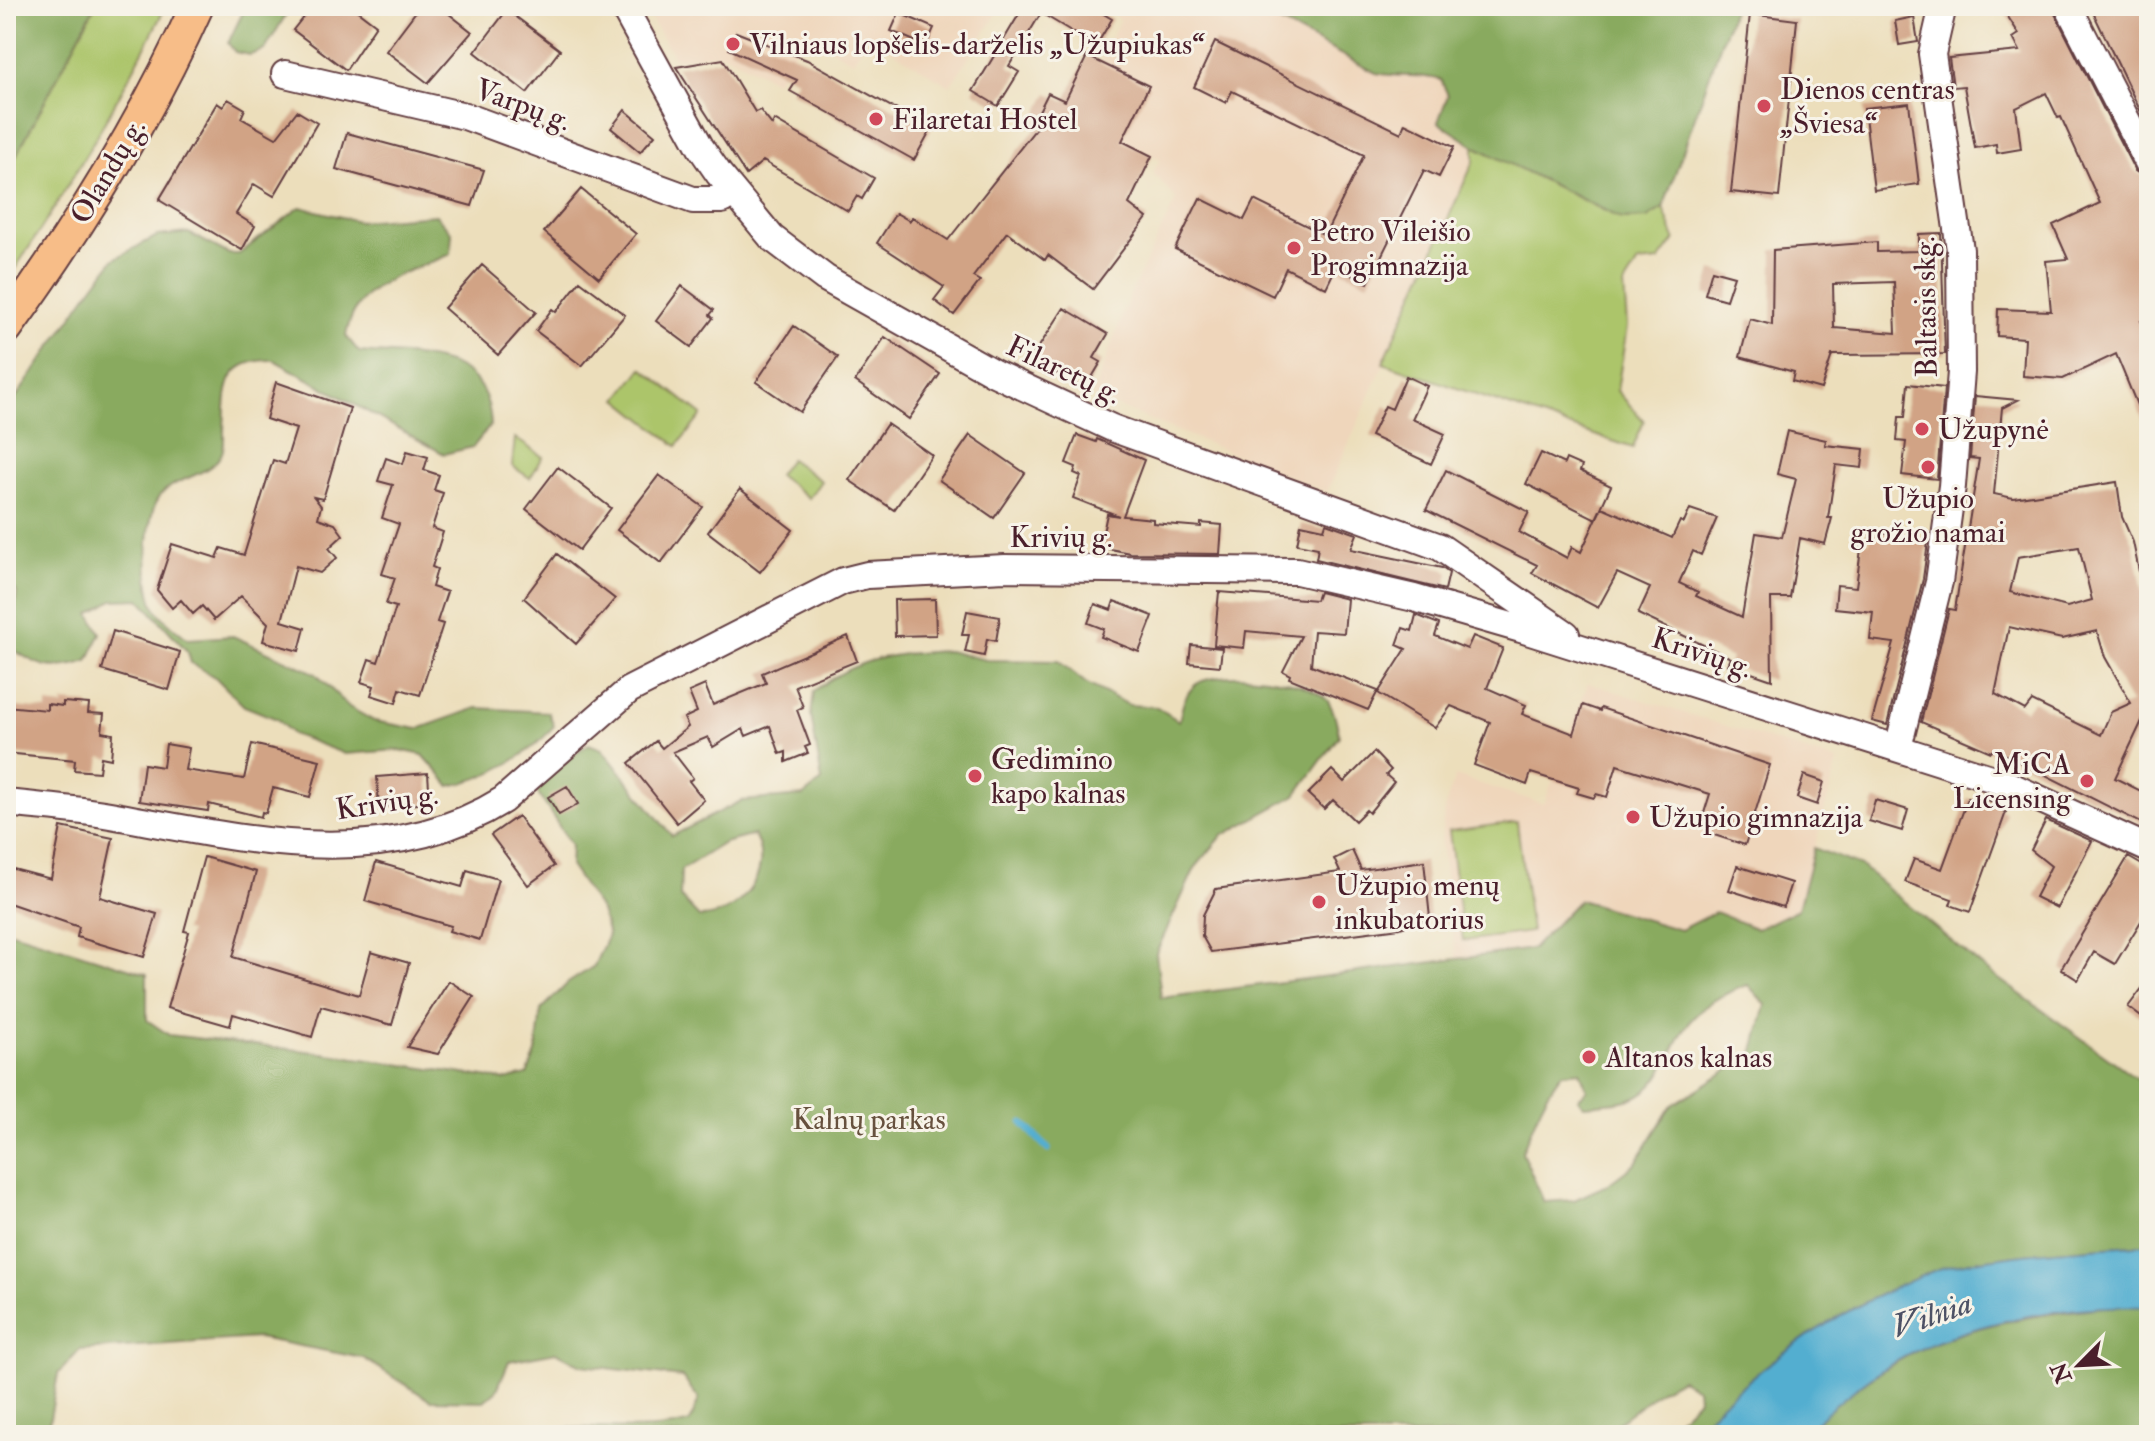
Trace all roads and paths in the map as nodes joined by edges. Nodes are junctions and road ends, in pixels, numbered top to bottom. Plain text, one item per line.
1 (197, 6) edge
2 (623, 6) edge
3 (1943, 6) edge
4 (2068, 6) edge
5 (285, 74) dead end
6 (2149, 164) edge
7 (733, 192) junction
8 (6, 328) edge
9 (1476, 572) junction
10 (1462, 612) junction
11 (1589, 650) junction
12 (1898, 748) junction
13 (6, 803) edge
14 (2149, 849) edge

1 - 8 main road, Olandų g.
2 - 7 street, Filaretų g.
3 - 12 street, Baltasis skg.
4 - 6 street
5 - 7 street, Varpų g.
7 - 9 street, Filaretų g.
9 - 10 street
9 - 11 street, Filaretų g.
10 - 11 street, Krivių g.
10 - 13 street, Krivių g.
11 - 12 street, Krivių g.
12 - 14 street, Krivių g.

